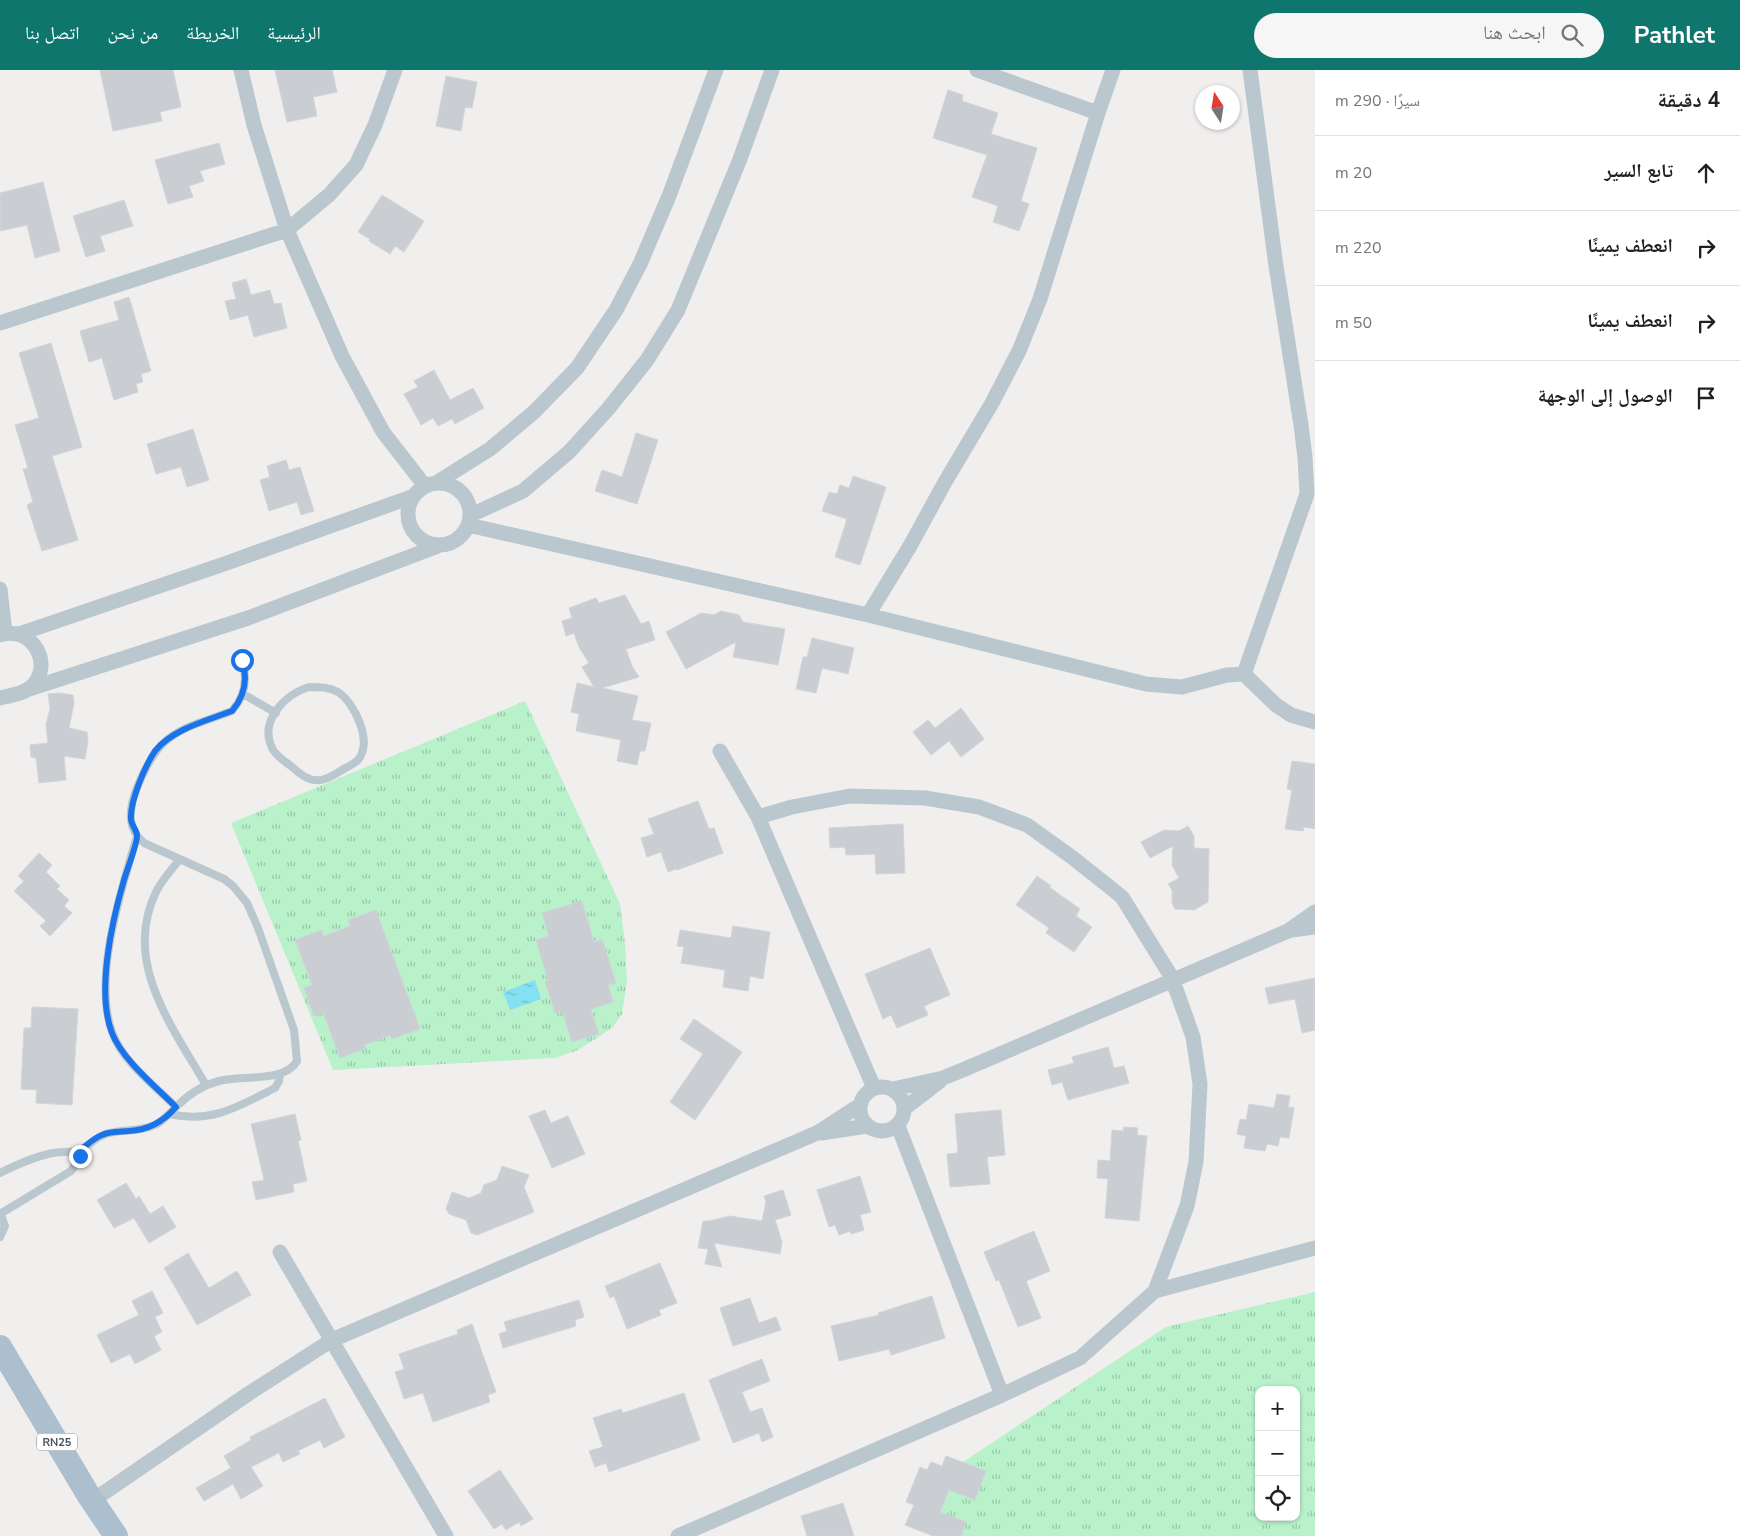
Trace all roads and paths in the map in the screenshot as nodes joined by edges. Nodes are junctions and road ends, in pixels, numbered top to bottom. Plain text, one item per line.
1 (241, 70) edge
2 (395, 70) edge
3 (716, 70) edge
4 (772, 70) edge
5 (977, 70) edge
6 (1113, 70) edge
7 (1250, 70) edge
8 (1098, 113) junction
9 (287, 230) junction
10 (0, 323) edge
11 (425, 489) junction
12 (470, 520) junction
13 (438, 546) junction
14 (0, 589) edge
15 (868, 615) junction
16 (8, 634) edge
17 (242, 660) dead end
18 (1244, 674) junction
19 (29, 689) junction
20 (243, 694) junction
21 (3, 695) edge
22 (276, 713) junction
23 (1315, 722) edge
24 (720, 751) dead end
25 (758, 817) junction
26 (137, 836) junction
27 (180, 859) junction
28 (1315, 912) edge
29 (1315, 927) edge
30 (1288, 931) junction
31 (1172, 981) junction
32 (280, 1074) junction
33 (943, 1078) junction
34 (206, 1085) junction
35 (874, 1088) junction
36 (893, 1089) junction
37 (860, 1104) junction
38 (176, 1107) junction
39 (905, 1108) junction
40 (170, 1114) junction
41 (867, 1126) junction
42 (898, 1126) junction
43 (817, 1134) junction
44 (80, 1150) junction
45 (0, 1173) edge
46 (0, 1214) edge
47 (0, 1237) edge
48 (1315, 1248) edge
49 (280, 1252) dead end
50 (1155, 1291) junction
51 (332, 1340) junction
52 (0, 1347) edge
53 (1002, 1395) junction
54 (92, 1501) junction
55 (116, 1536) edge
56 (446, 1536) edge
57 (678, 1536) edge

1 - 9 street
2 - 9 street
3 - 11 street
4 - 12 street
5 - 8 street
6 - 8 street
7 - 18 street
8 - 15 street
9 - 10 street
9 - 11 street
11 - 12 street
11 - 13 street
11 - 16 street
12 - 13 street
12 - 15 street
13 - 19 street
14 - 16 street
15 - 18 street
16 - 19 street
17 - 20 lane
18 - 23 street
19 - 21 street
20 - 22 lane
20 - 26 lane
22 - 22 lane
24 - 25 street
25 - 31 street
25 - 35 street
26 - 27 lane
26 - 38 lane
27 - 32 lane
27 - 34 lane
28 - 30 street
29 - 30 street
30 - 31 street
31 - 33 street
31 - 50 street
32 - 34 lane
32 - 40 lane
33 - 36 street
33 - 39 street
34 - 38 lane
35 - 36 street
35 - 37 street
36 - 39 street
37 - 41 street
37 - 43 street
38 - 40 lane
39 - 42 street
40 - 44 lane
41 - 42 street
41 - 43 street
42 - 53 street
43 - 51 street
44 - 45 lane
44 - 46 lane
46 - 47 lane
48 - 50 street
49 - 51 street
50 - 53 street
51 - 54 street
51 - 56 street
52 - 54 main road, RN25
53 - 57 street
54 - 55 main road, RN25

